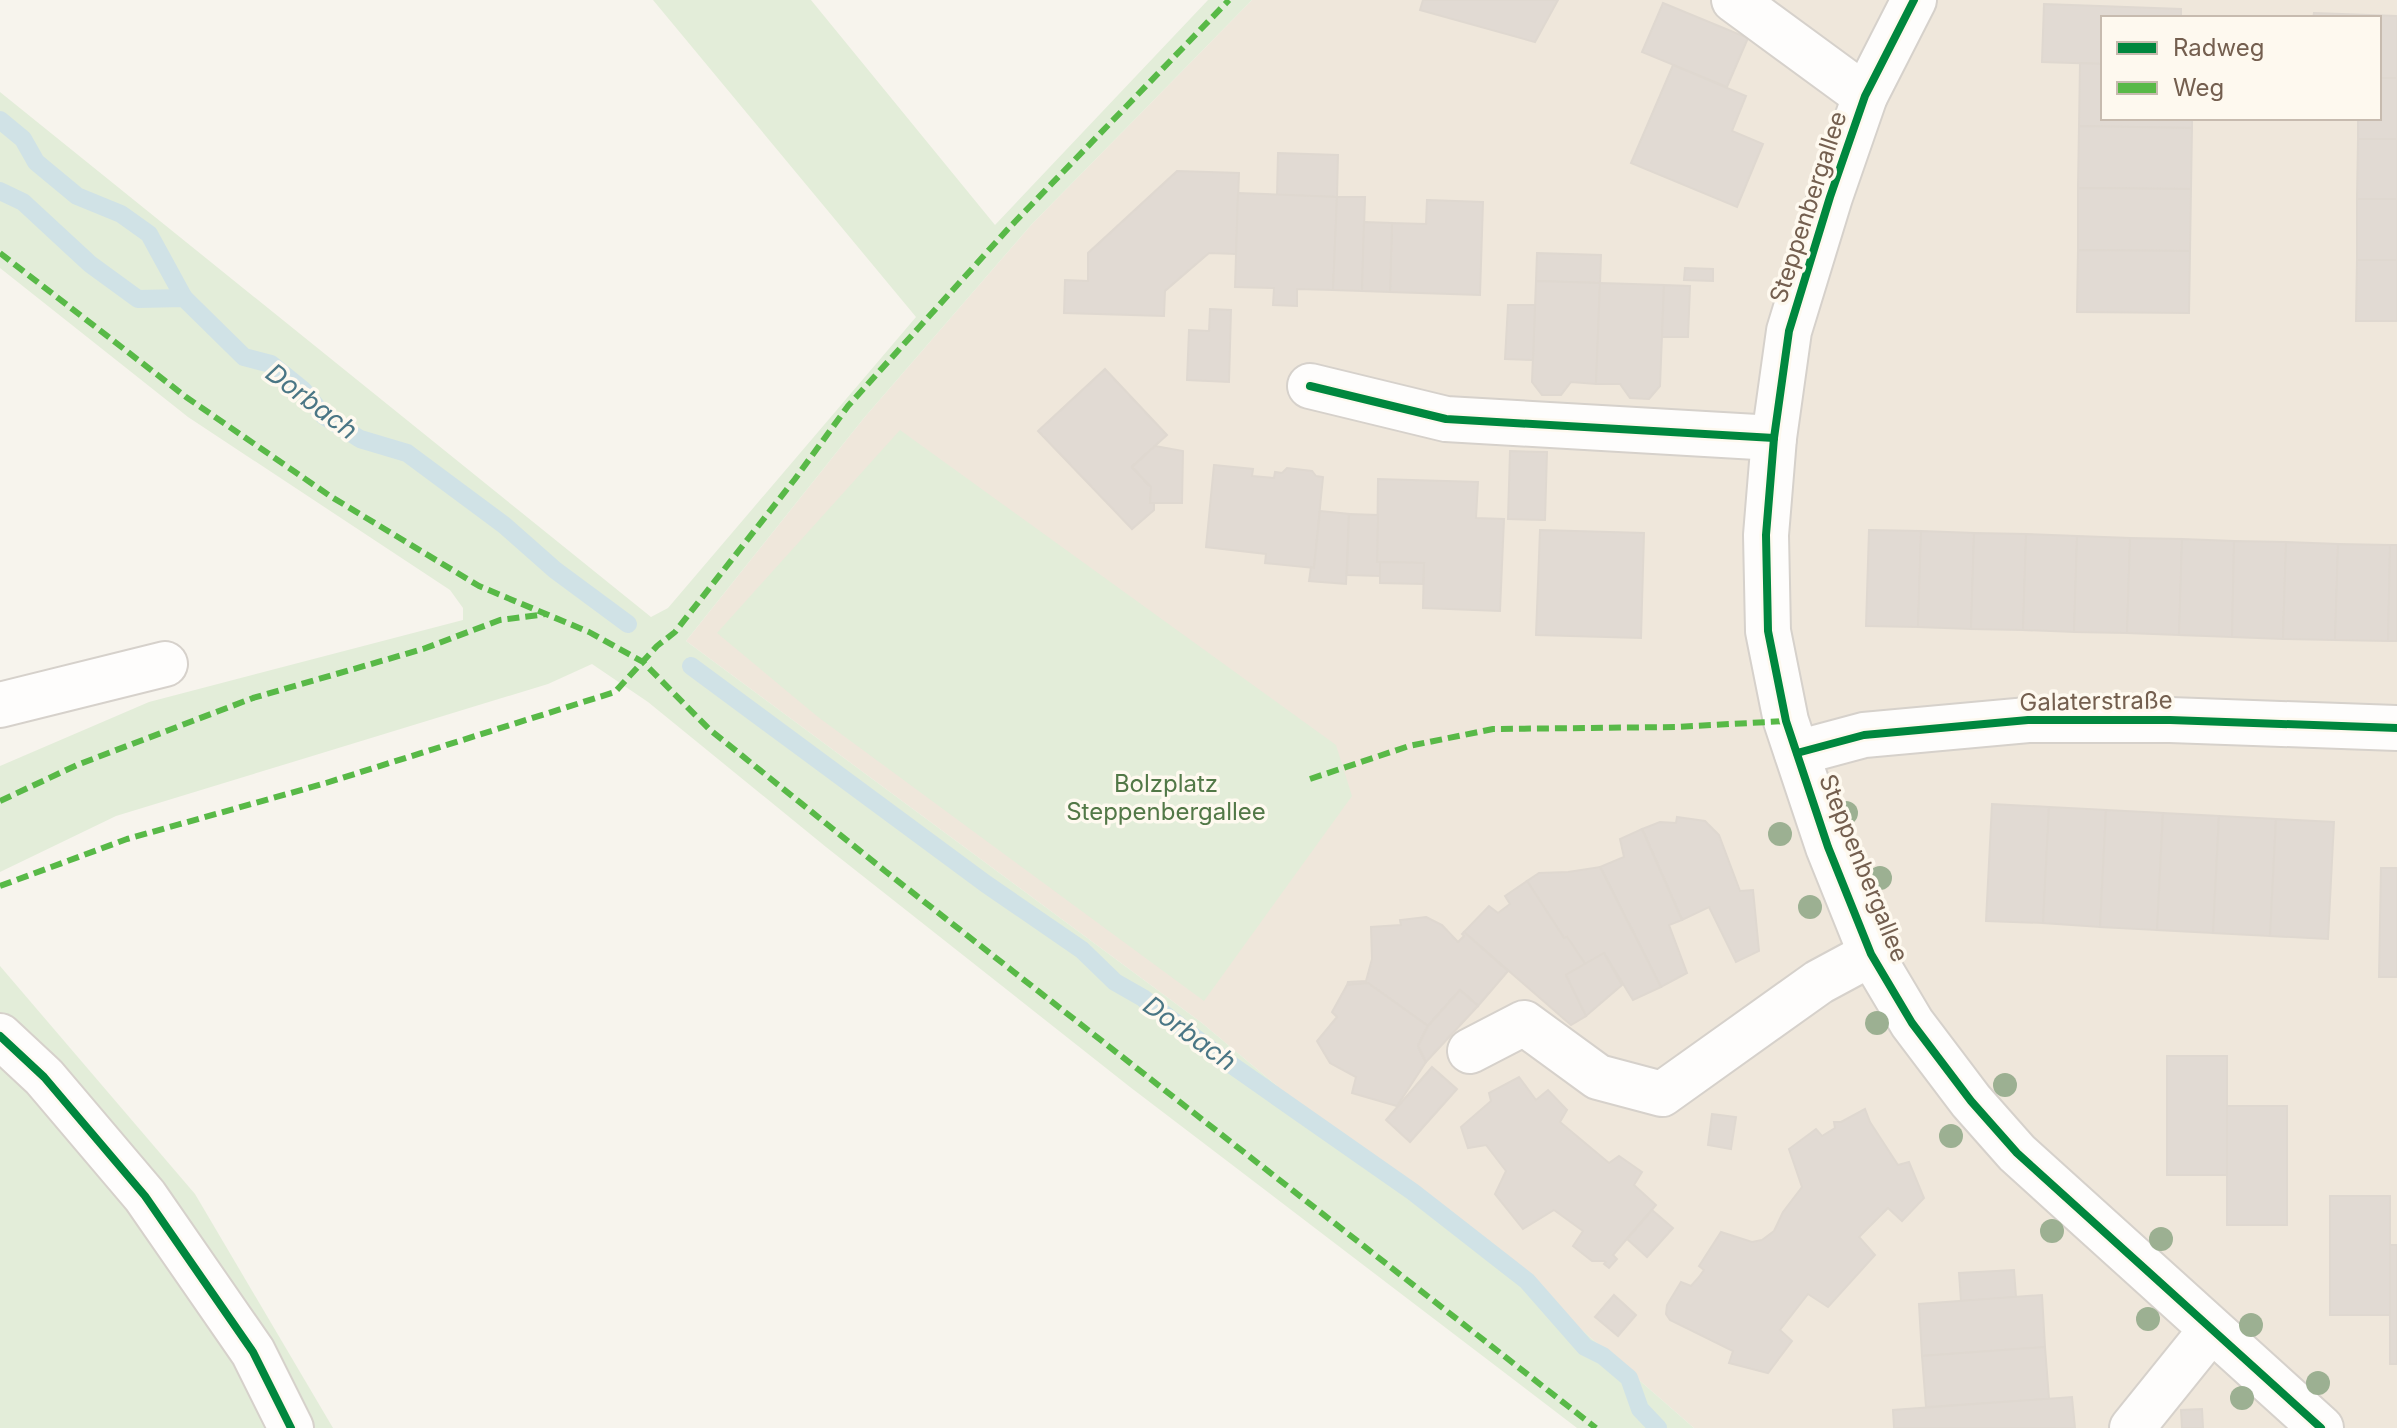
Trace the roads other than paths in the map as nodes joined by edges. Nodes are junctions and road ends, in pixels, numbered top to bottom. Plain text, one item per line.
1 (1734, 0) edge
2 (1914, 0) edge
3 (1865, 96) junction
4 (1310, 386) dead end
5 (1774, 438) junction
6 (165, 664) dead end
7 (0, 705) edge
8 (2397, 728) edge
9 (1797, 753) junction
10 (1871, 954) junction
11 (0, 1036) edge
12 (1470, 1051) dead end
13 (2211, 1330) junction
14 (291, 1428) edge
15 (2132, 1428) edge
16 (2321, 1428) edge

1 - 3 street, Steppenbergallee
2 - 3 street, Steppenbergallee
3 - 5 street, Steppenbergallee
4 - 5 street
5 - 9 street, Steppenbergallee
6 - 7 street
8 - 9 street, Galaterstraße
9 - 10 street, Steppenbergallee
10 - 12 street, Steppenbergallee
10 - 13 street, Steppenbergallee
11 - 14 street
13 - 15 street
13 - 16 street, Steppenbergallee

